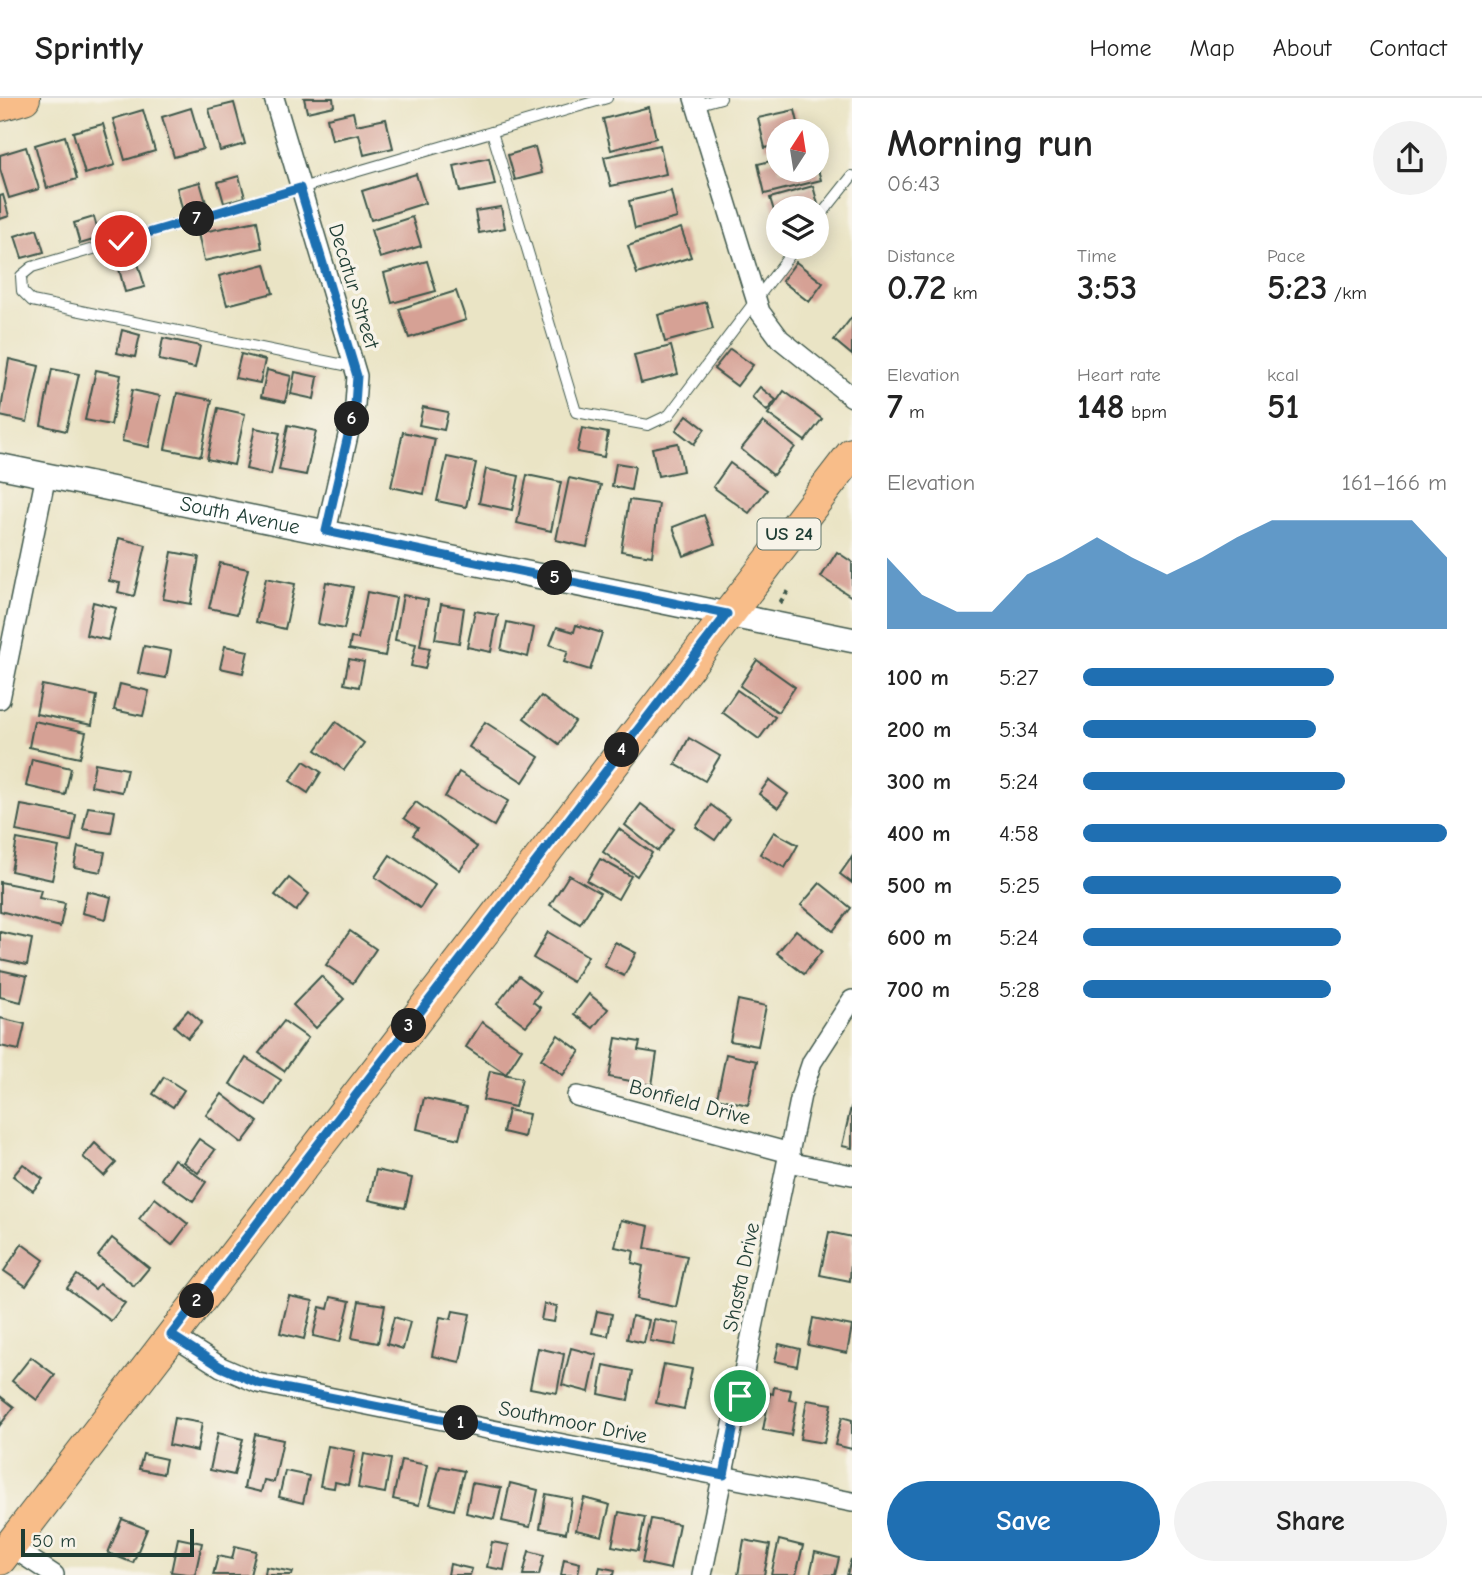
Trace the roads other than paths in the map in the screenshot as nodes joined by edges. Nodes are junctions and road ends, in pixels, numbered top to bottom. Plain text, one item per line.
1 (24, 98) edge
2 (274, 98) edge
3 (607, 98) edge
4 (721, 98) edge
5 (695, 102) edge
6 (0, 105) edge
7 (492, 132) junction
8 (852, 176) edge
9 (300, 188) junction
10 (829, 205) edge
11 (787, 259) edge
12 (755, 300) junction
13 (355, 367) junction
14 (852, 397) edge
15 (852, 454) edge
16 (0, 466) edge
17 (46, 475) junction
18 (326, 531) junction
19 (727, 614) junction
20 (852, 640) edge
21 (0, 699) edge
22 (852, 1000) edge
23 (577, 1096) dead end
24 (789, 1158) junction
25 (852, 1175) edge
26 (171, 1335) junction
27 (724, 1475) junction
28 (852, 1502) edge
29 (5, 1553) edge
30 (54, 1575) edge
31 (702, 1575) edge

1 - 6 main road
2 - 9 street, Decatur Street
3 - 7 lane
4 - 5 lane
5 - 12 street
7 - 9 lane
7 - 12 lane
8 - 10 lane
9 - 13 street, Decatur Street
9 - 13 lane
11 - 12 lane
12 - 14 street
13 - 18 street, Decatur Street
15 - 19 main road, US 24
16 - 17 street, South Avenue
17 - 18 street, South Avenue
17 - 21 street
18 - 19 street, South Avenue
19 - 20 street, South Avenue
19 - 26 main road, US 24
22 - 24 street, Shasta Drive
23 - 24 street, Bonfield Drive
24 - 25 street, Bonfield Drive
24 - 27 street, Shasta Drive
26 - 27 street, Southmoor Drive
26 - 29 main road, US 24
27 - 28 street, Southmoor Drive
27 - 31 street, Shasta Drive
29 - 30 street

